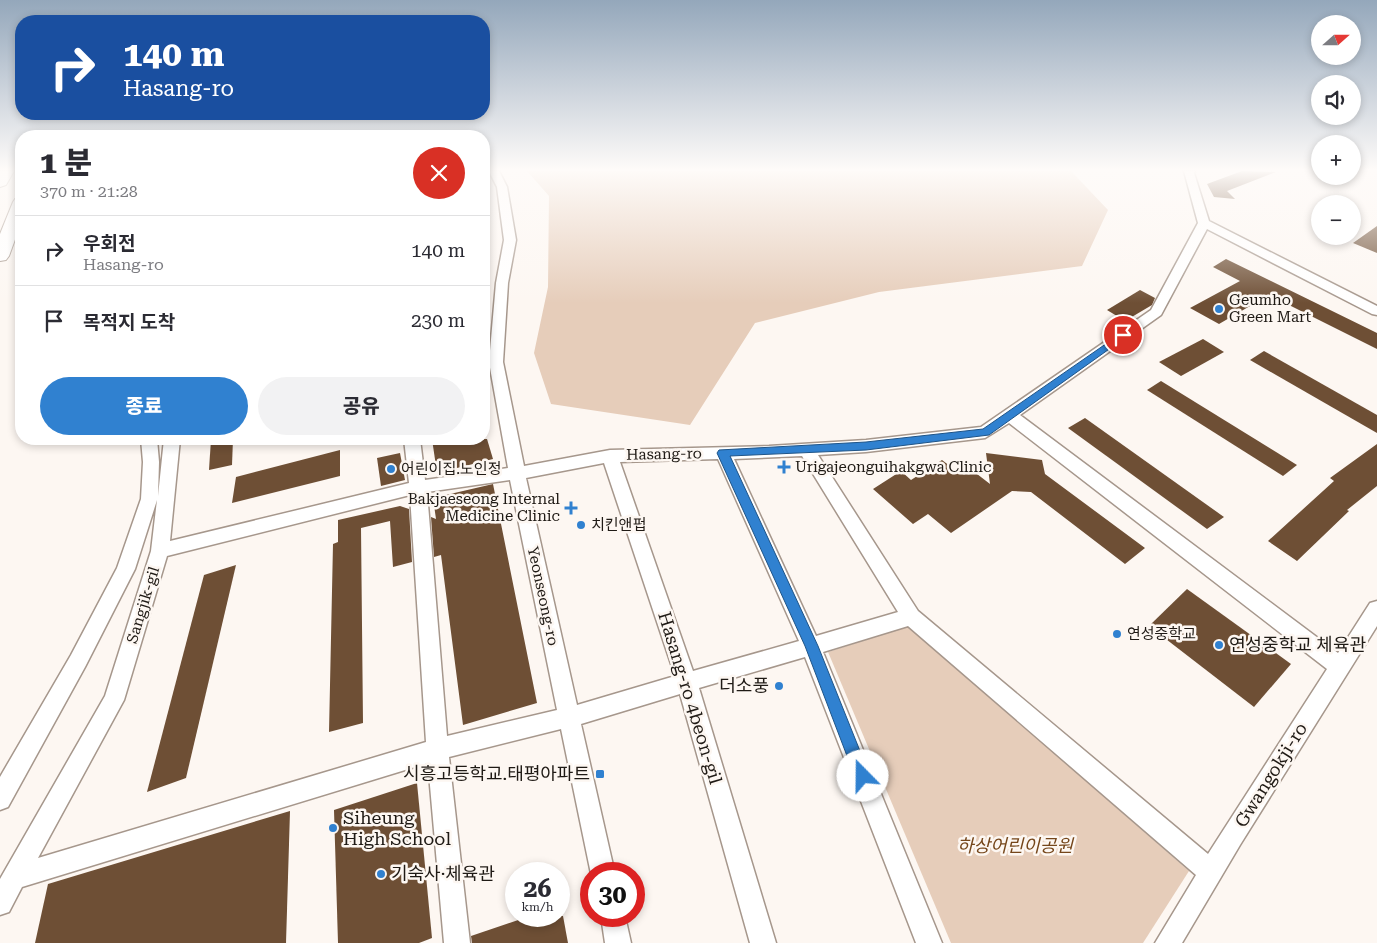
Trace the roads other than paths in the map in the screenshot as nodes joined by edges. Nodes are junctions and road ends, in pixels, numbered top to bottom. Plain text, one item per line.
1 (506, 215) edge
2 (1201, 215) edge
3 (15, 217) edge
4 (1204, 223) junction
5 (0, 256) edge
6 (1377, 311) edge
7 (1009, 415) junction
8 (150, 445) edge
9 (171, 445) edge
10 (413, 445) edge
11 (806, 449) junction
12 (723, 453) junction
13 (610, 456) junction
14 (518, 473) junction
15 (418, 488) junction
16 (160, 551) junction
17 (1377, 609) edge
18 (911, 617) junction
19 (811, 646) junction
20 (1340, 667) junction
21 (688, 682) junction
22 (569, 717) junction
23 (436, 749) junction
24 (0, 799) edge
25 (600, 862) edge
26 (1212, 872) junction
27 (15, 877) junction
28 (0, 903) edge
29 (615, 927) edge
30 (457, 943) edge
31 (618, 943) edge
32 (763, 943) edge
33 (929, 943) edge
34 (1168, 943) edge

1 - 14 street, Yeonseong-ro
2 - 4 street
3 - 5 highway
4 - 6 street
4 - 7 street, Hasang-ro
7 - 11 street, Hasang-ro
7 - 20 street
8 - 24 street
9 - 16 street
10 - 15 street
11 - 12 street, Hasang-ro
11 - 18 street
12 - 13 street, Hasang-ro
12 - 19 street
13 - 14 street, Hasang-ro
13 - 21 street, Hasang-ro 4beon-gil
14 - 15 street, Sangjik-gil
14 - 22 street, Yeonseong-ro
15 - 16 street, Sangjik-gil
15 - 23 street
16 - 27 street, Sangjik-gil
17 - 20 street, Gwangokji-ro
18 - 19 street
18 - 26 street
19 - 21 street
19 - 33 street
20 - 26 street, Gwangokji-ro
21 - 22 street
21 - 32 street, Hasang-ro 4beon-gil
22 - 23 street
22 - 25 street, Yeonseong-ro
23 - 27 street
23 - 30 street
26 - 34 street, Gwangokji-ro
27 - 28 street, Sangjik-gil
29 - 31 street

